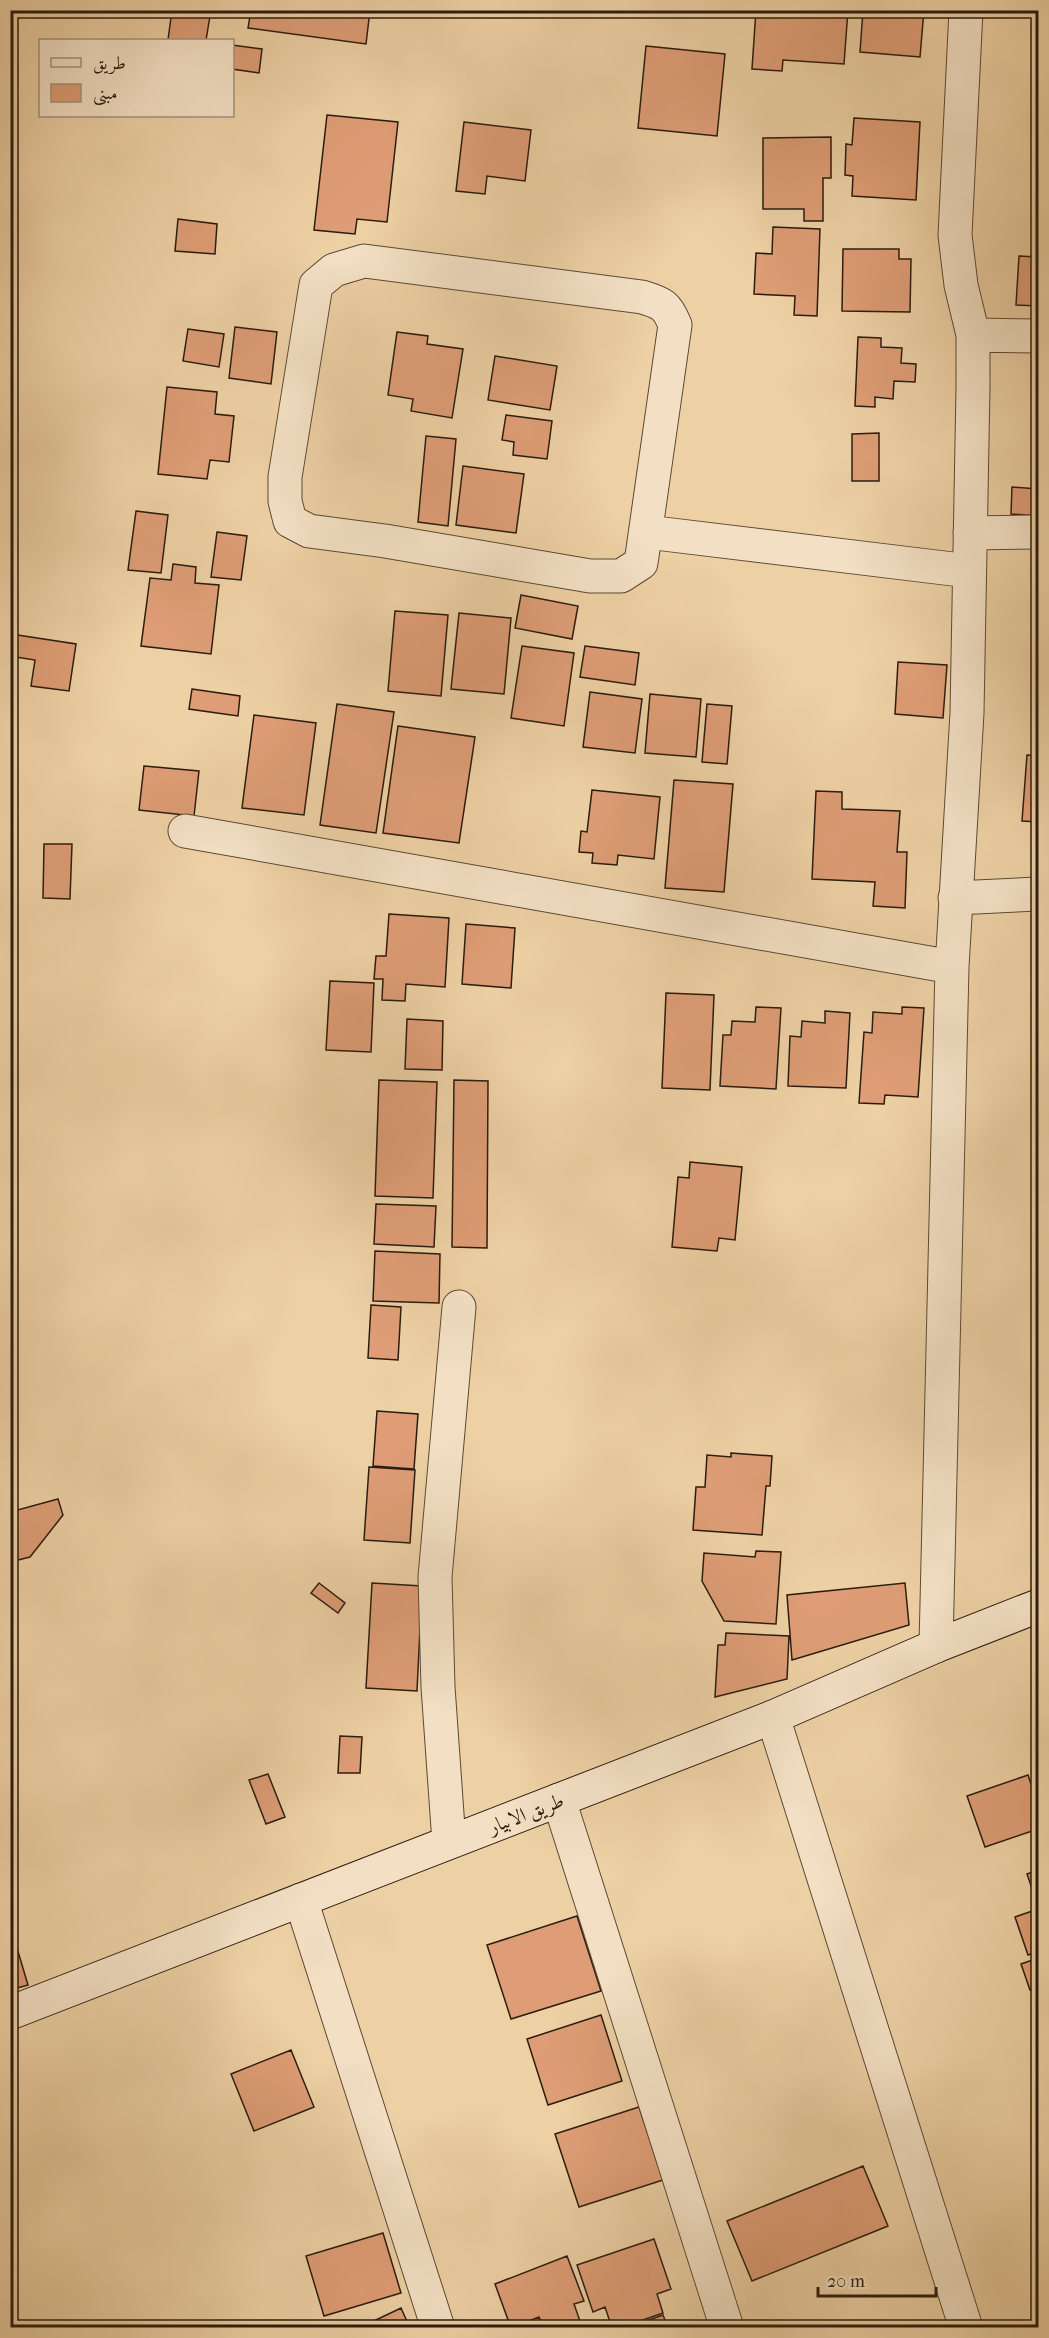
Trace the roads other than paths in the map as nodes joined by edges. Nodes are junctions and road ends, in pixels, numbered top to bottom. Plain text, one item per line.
1 (966, 10) edge
2 (973, 335) junction
3 (1038, 336) edge
4 (646, 532) junction
5 (1038, 532) edge
6 (970, 533) junction
7 (969, 571) junction
8 (185, 831) dead end
9 (1038, 894) edge
10 (955, 898) junction
11 (952, 967) junction
12 (459, 1306) dead end
13 (1038, 1606) edge
14 (936, 1646) junction
15 (772, 1717) junction
16 (559, 1800) junction
17 (449, 1842) junction
18 (301, 1900) junction
19 (10, 2013) edge
20 (438, 2328) edge
21 (727, 2328) edge
22 (966, 2328) edge

1 - 2 street
2 - 3 street
2 - 6 street
4 - 4 street
4 - 7 street
5 - 6 street
6 - 7 street
7 - 10 street
8 - 11 street
9 - 10 street
10 - 11 street
11 - 14 street
12 - 17 street
13 - 14 street, طريق الابيار
14 - 15 street, طريق الابيار
15 - 16 street, طريق الابيار
15 - 22 street
16 - 17 street, طريق الابيار
16 - 21 street
17 - 18 street, طريق الابيار
18 - 19 street, طريق الابيار
18 - 20 street

